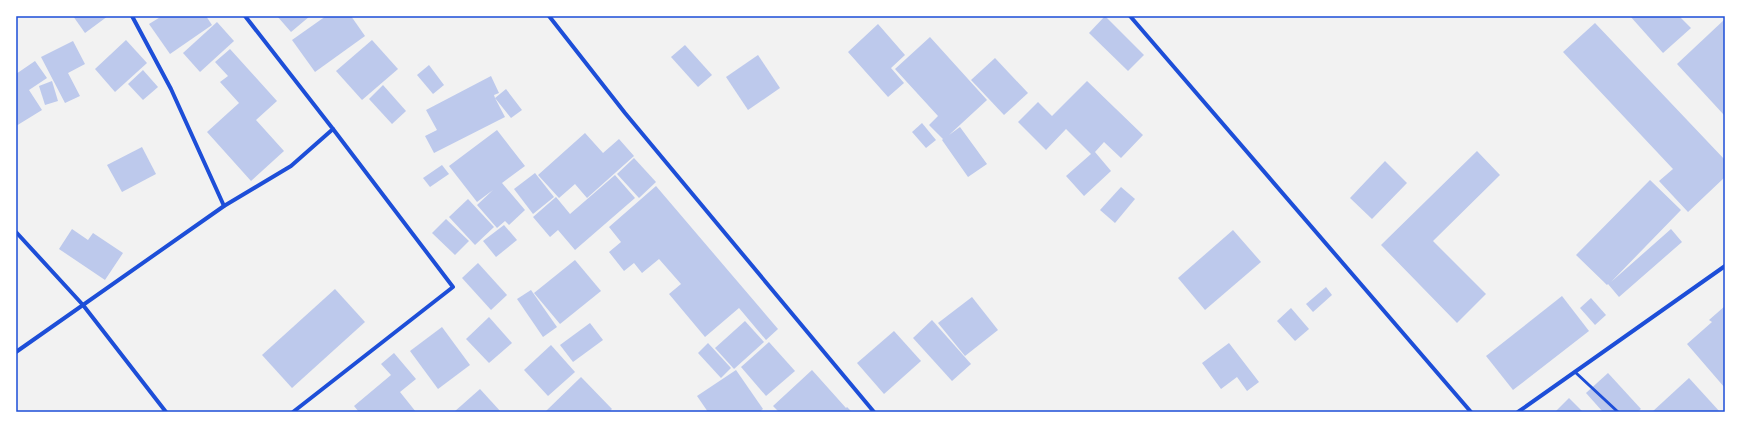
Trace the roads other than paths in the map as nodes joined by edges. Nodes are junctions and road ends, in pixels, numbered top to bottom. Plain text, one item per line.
1 (132, 16) edge
2 (245, 16) edge
3 (549, 16) edge
4 (1130, 16) edge
5 (333, 129) junction
6 (224, 206) junction
7 (16, 232) edge
8 (1725, 266) edge
9 (83, 306) junction
10 (16, 352) edge
11 (1575, 372) junction
12 (166, 412) edge
13 (293, 412) edge
14 (874, 412) edge
15 (1471, 412) edge
16 (1518, 412) edge
17 (1618, 412) edge

1 - 6 street
2 - 5 street
3 - 14 street
4 - 15 street
5 - 6 street
5 - 13 street
6 - 9 street
7 - 9 street
8 - 11 street
9 - 10 street
9 - 12 street
11 - 16 street
11 - 17 lane

